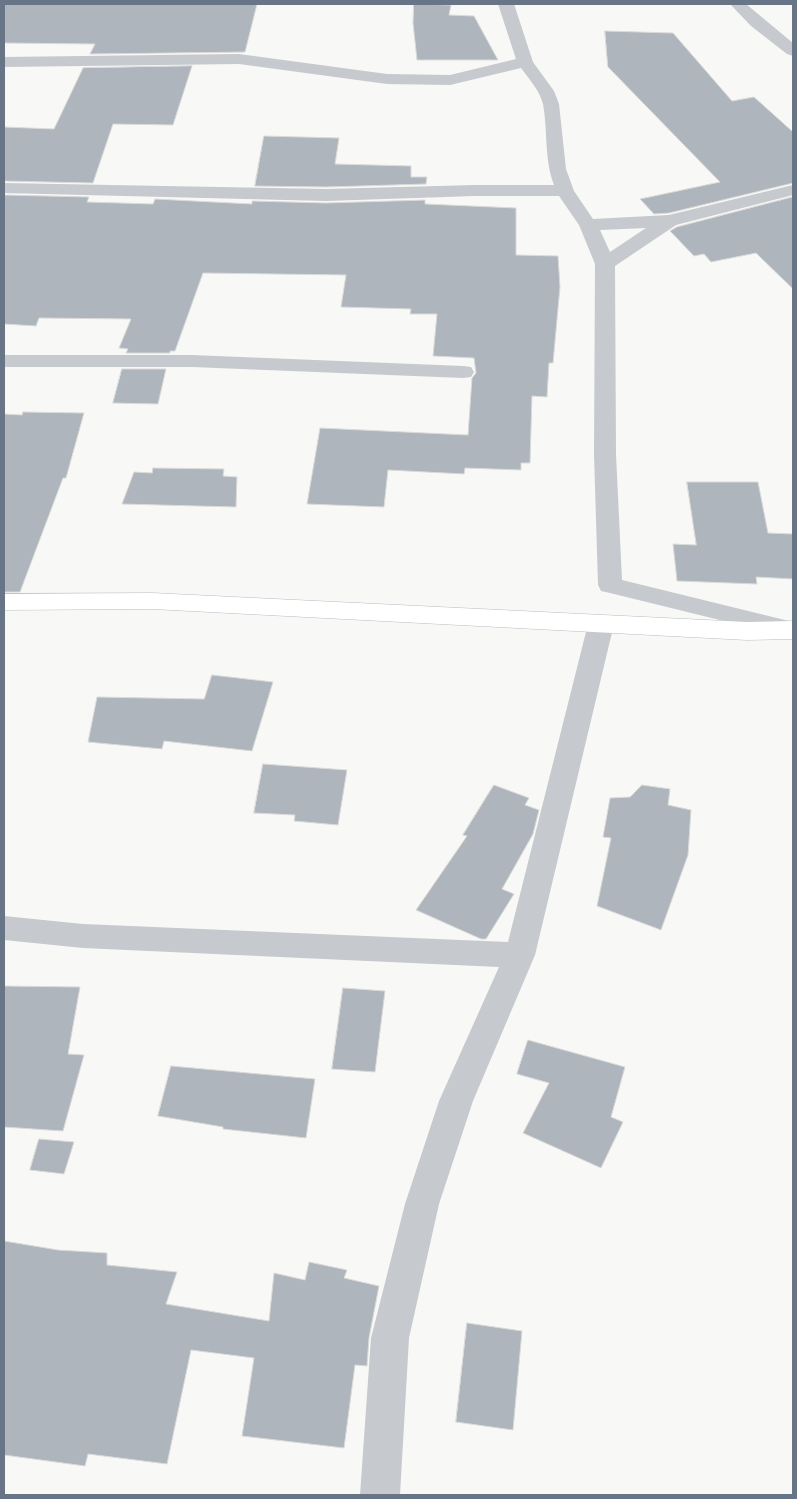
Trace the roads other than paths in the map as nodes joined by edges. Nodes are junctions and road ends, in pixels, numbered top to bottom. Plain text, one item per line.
1 (506, 4) edge
2 (737, 4) edge
3 (793, 51) edge
4 (4, 62) edge
5 (525, 62) junction
6 (4, 188) edge
7 (793, 190) edge
8 (565, 191) junction
9 (669, 221) junction
10 (588, 225) junction
11 (605, 264) junction
12 (4, 361) edge
13 (463, 372) dead end
14 (4, 602) edge
15 (601, 624) junction
16 (792, 630) edge
17 (4, 928) edge
18 (520, 955) junction
19 (380, 1495) edge

1 - 5 street
2 - 3 street
4 - 5 street
5 - 8 street
6 - 8 street
7 - 9 street
8 - 10 street
9 - 10 street
9 - 11 street
10 - 11 street
11 - 16 street
12 - 13 street
14 - 15 street
15 - 16 street
15 - 18 street
17 - 18 street
18 - 19 street

